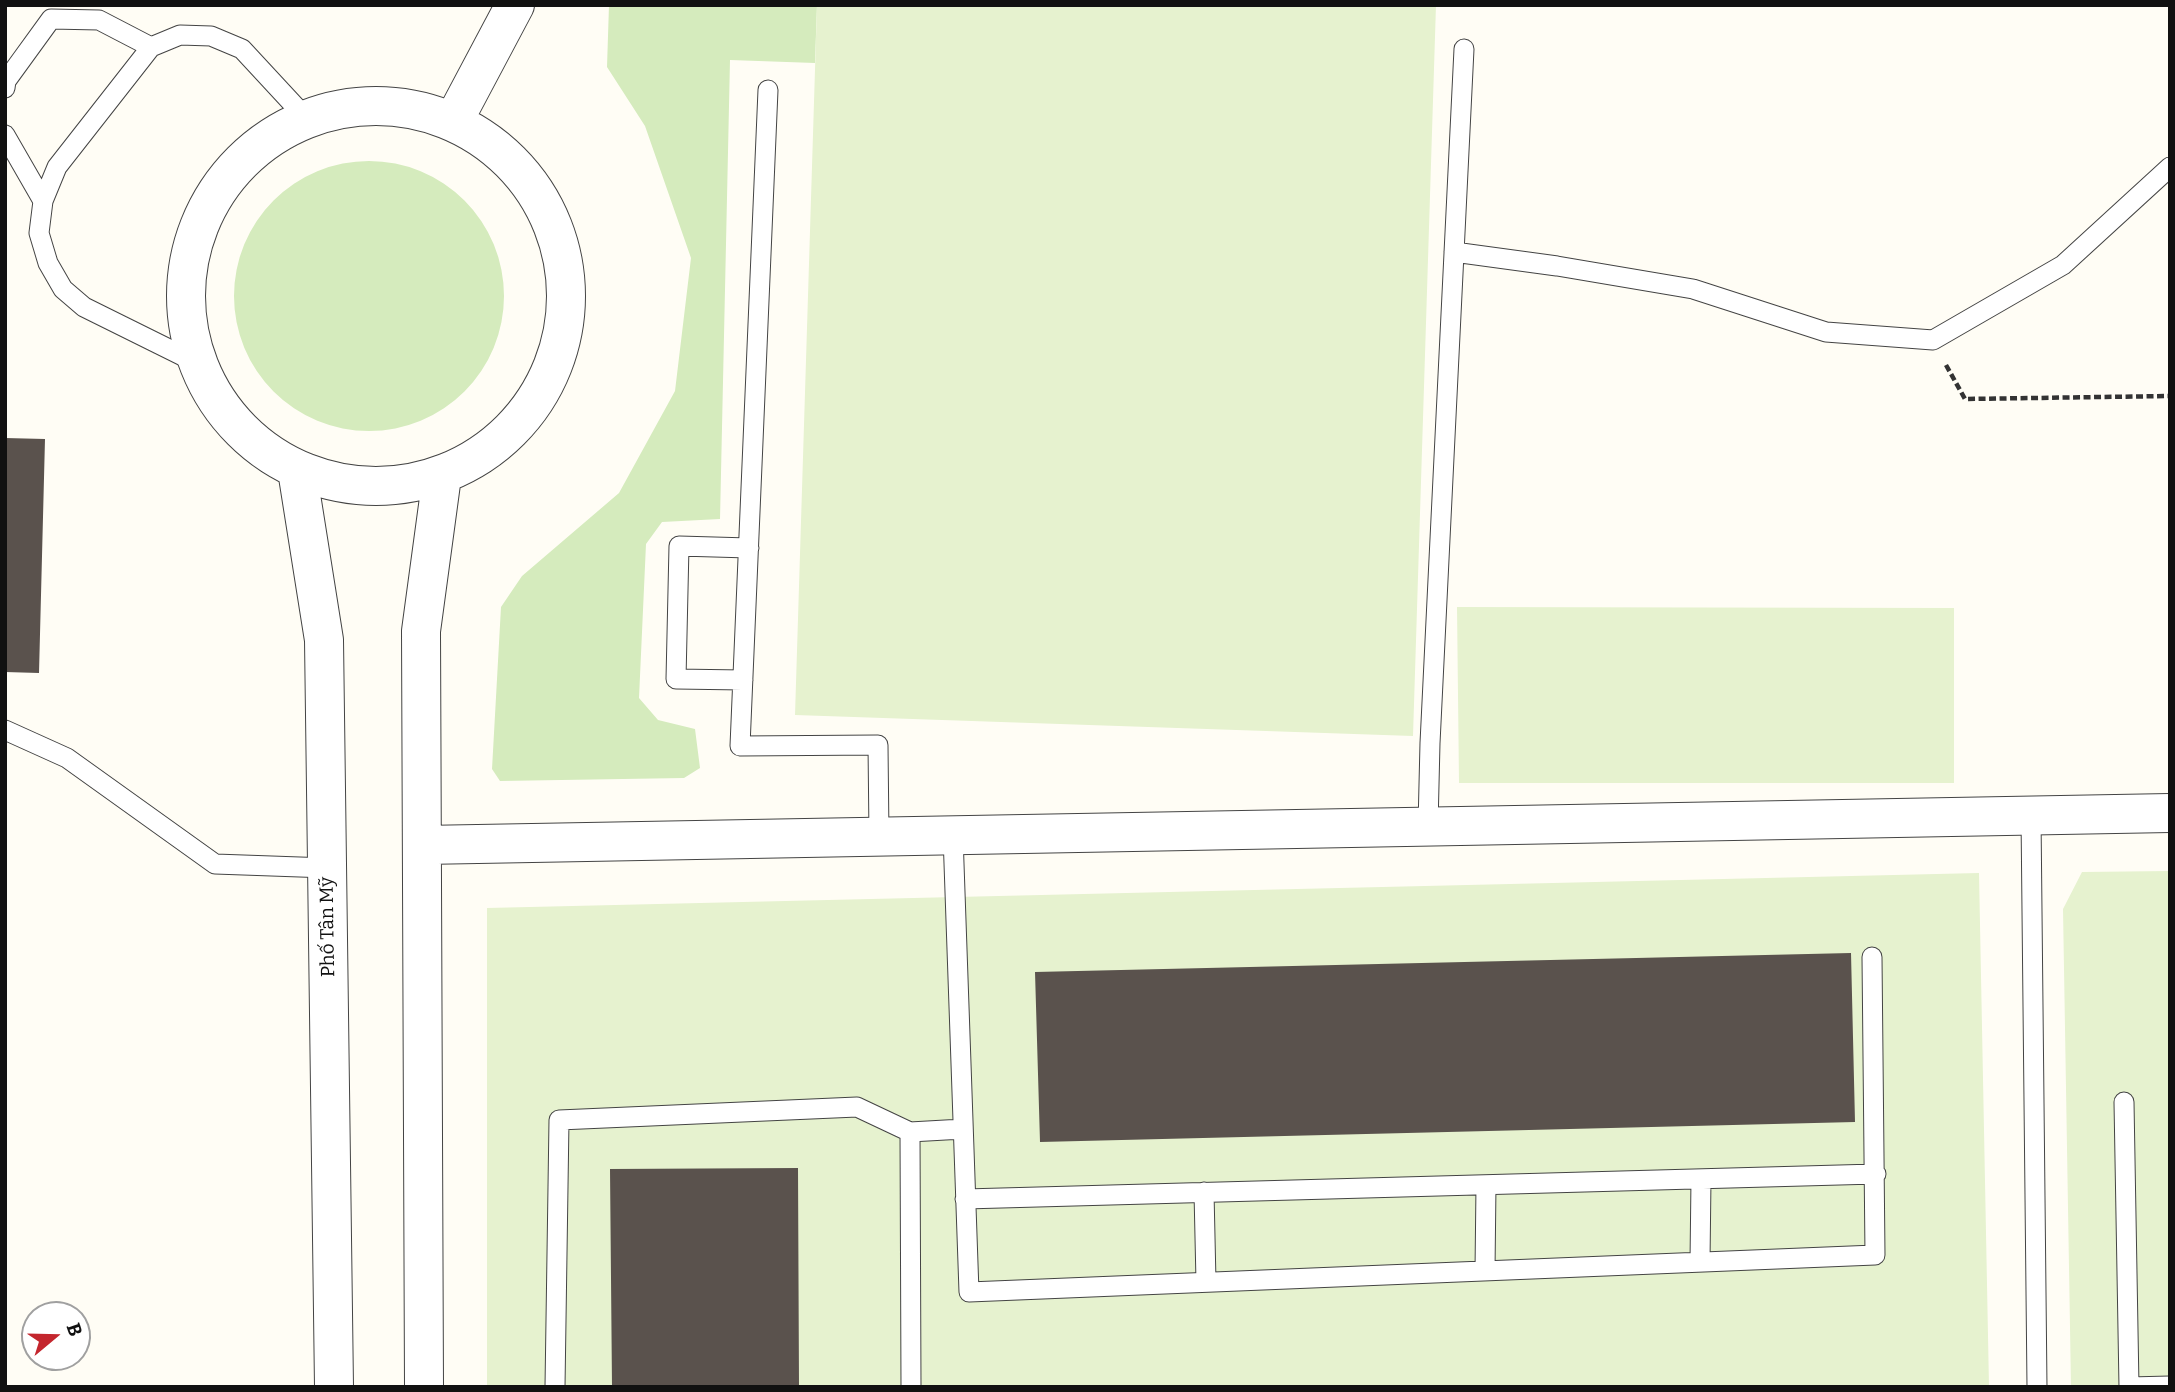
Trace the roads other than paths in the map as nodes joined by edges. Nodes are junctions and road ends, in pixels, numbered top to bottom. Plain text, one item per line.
1 (515, 5) edge
2 (151, 47) junction
3 (1464, 49) dead end
4 (5, 88) edge
5 (768, 90) dead end
6 (305, 117) junction
7 (454, 120) junction
8 (5, 135) edge
9 (2170, 167) edge
10 (43, 201) junction
11 (1454, 252) junction
12 (197, 363) junction
13 (297, 470) junction
14 (442, 476) junction
15 (749, 548) junction
16 (743, 680) junction
17 (5, 730) edge
18 (2170, 813) edge
19 (2031, 816) junction
20 (1428, 827) junction
21 (953, 835) junction
22 (879, 836) junction
23 (423, 845) junction
24 (328, 867) junction
25 (1872, 957) dead end
26 (2124, 1102) dead end
27 (963, 1129) junction
28 (910, 1132) junction
29 (1876, 1174) junction
30 (1701, 1179) junction
31 (1486, 1185) junction
32 (1204, 1192) junction
33 (965, 1199) junction
34 (1700, 1262) junction
35 (1485, 1271) junction
36 (1206, 1282) junction
37 (2170, 1386) edge
38 (334, 1387) edge
39 (424, 1387) edge
40 (555, 1387) edge
41 (911, 1387) edge
42 (2037, 1387) edge
43 (2129, 1387) edge

1 - 7 street
2 - 4 lane
2 - 6 lane
2 - 10 lane
3 - 11 lane
5 - 15 lane
6 - 7 street
6 - 12 street
7 - 14 street
8 - 10 lane
9 - 11 lane
10 - 12 lane
11 - 20 lane
12 - 13 street
13 - 14 street
13 - 24 street, Phố Tân Mỹ
14 - 23 street
15 - 16 lane
15 - 16 lane
16 - 22 lane
17 - 24 lane
18 - 19 street
19 - 20 street
19 - 42 lane
20 - 21 street
21 - 22 street
21 - 27 lane
22 - 23 street
23 - 39 street
24 - 38 street, Phố Tân Mỹ
25 - 29 lane
26 - 43 lane
27 - 28 lane
27 - 33 lane
28 - 40 lane
28 - 41 lane
29 - 30 lane
29 - 34 lane
30 - 31 lane
30 - 34 lane
31 - 32 lane
31 - 35 lane
32 - 33 lane
32 - 36 lane
33 - 36 lane
34 - 35 lane
35 - 36 lane
37 - 43 lane

